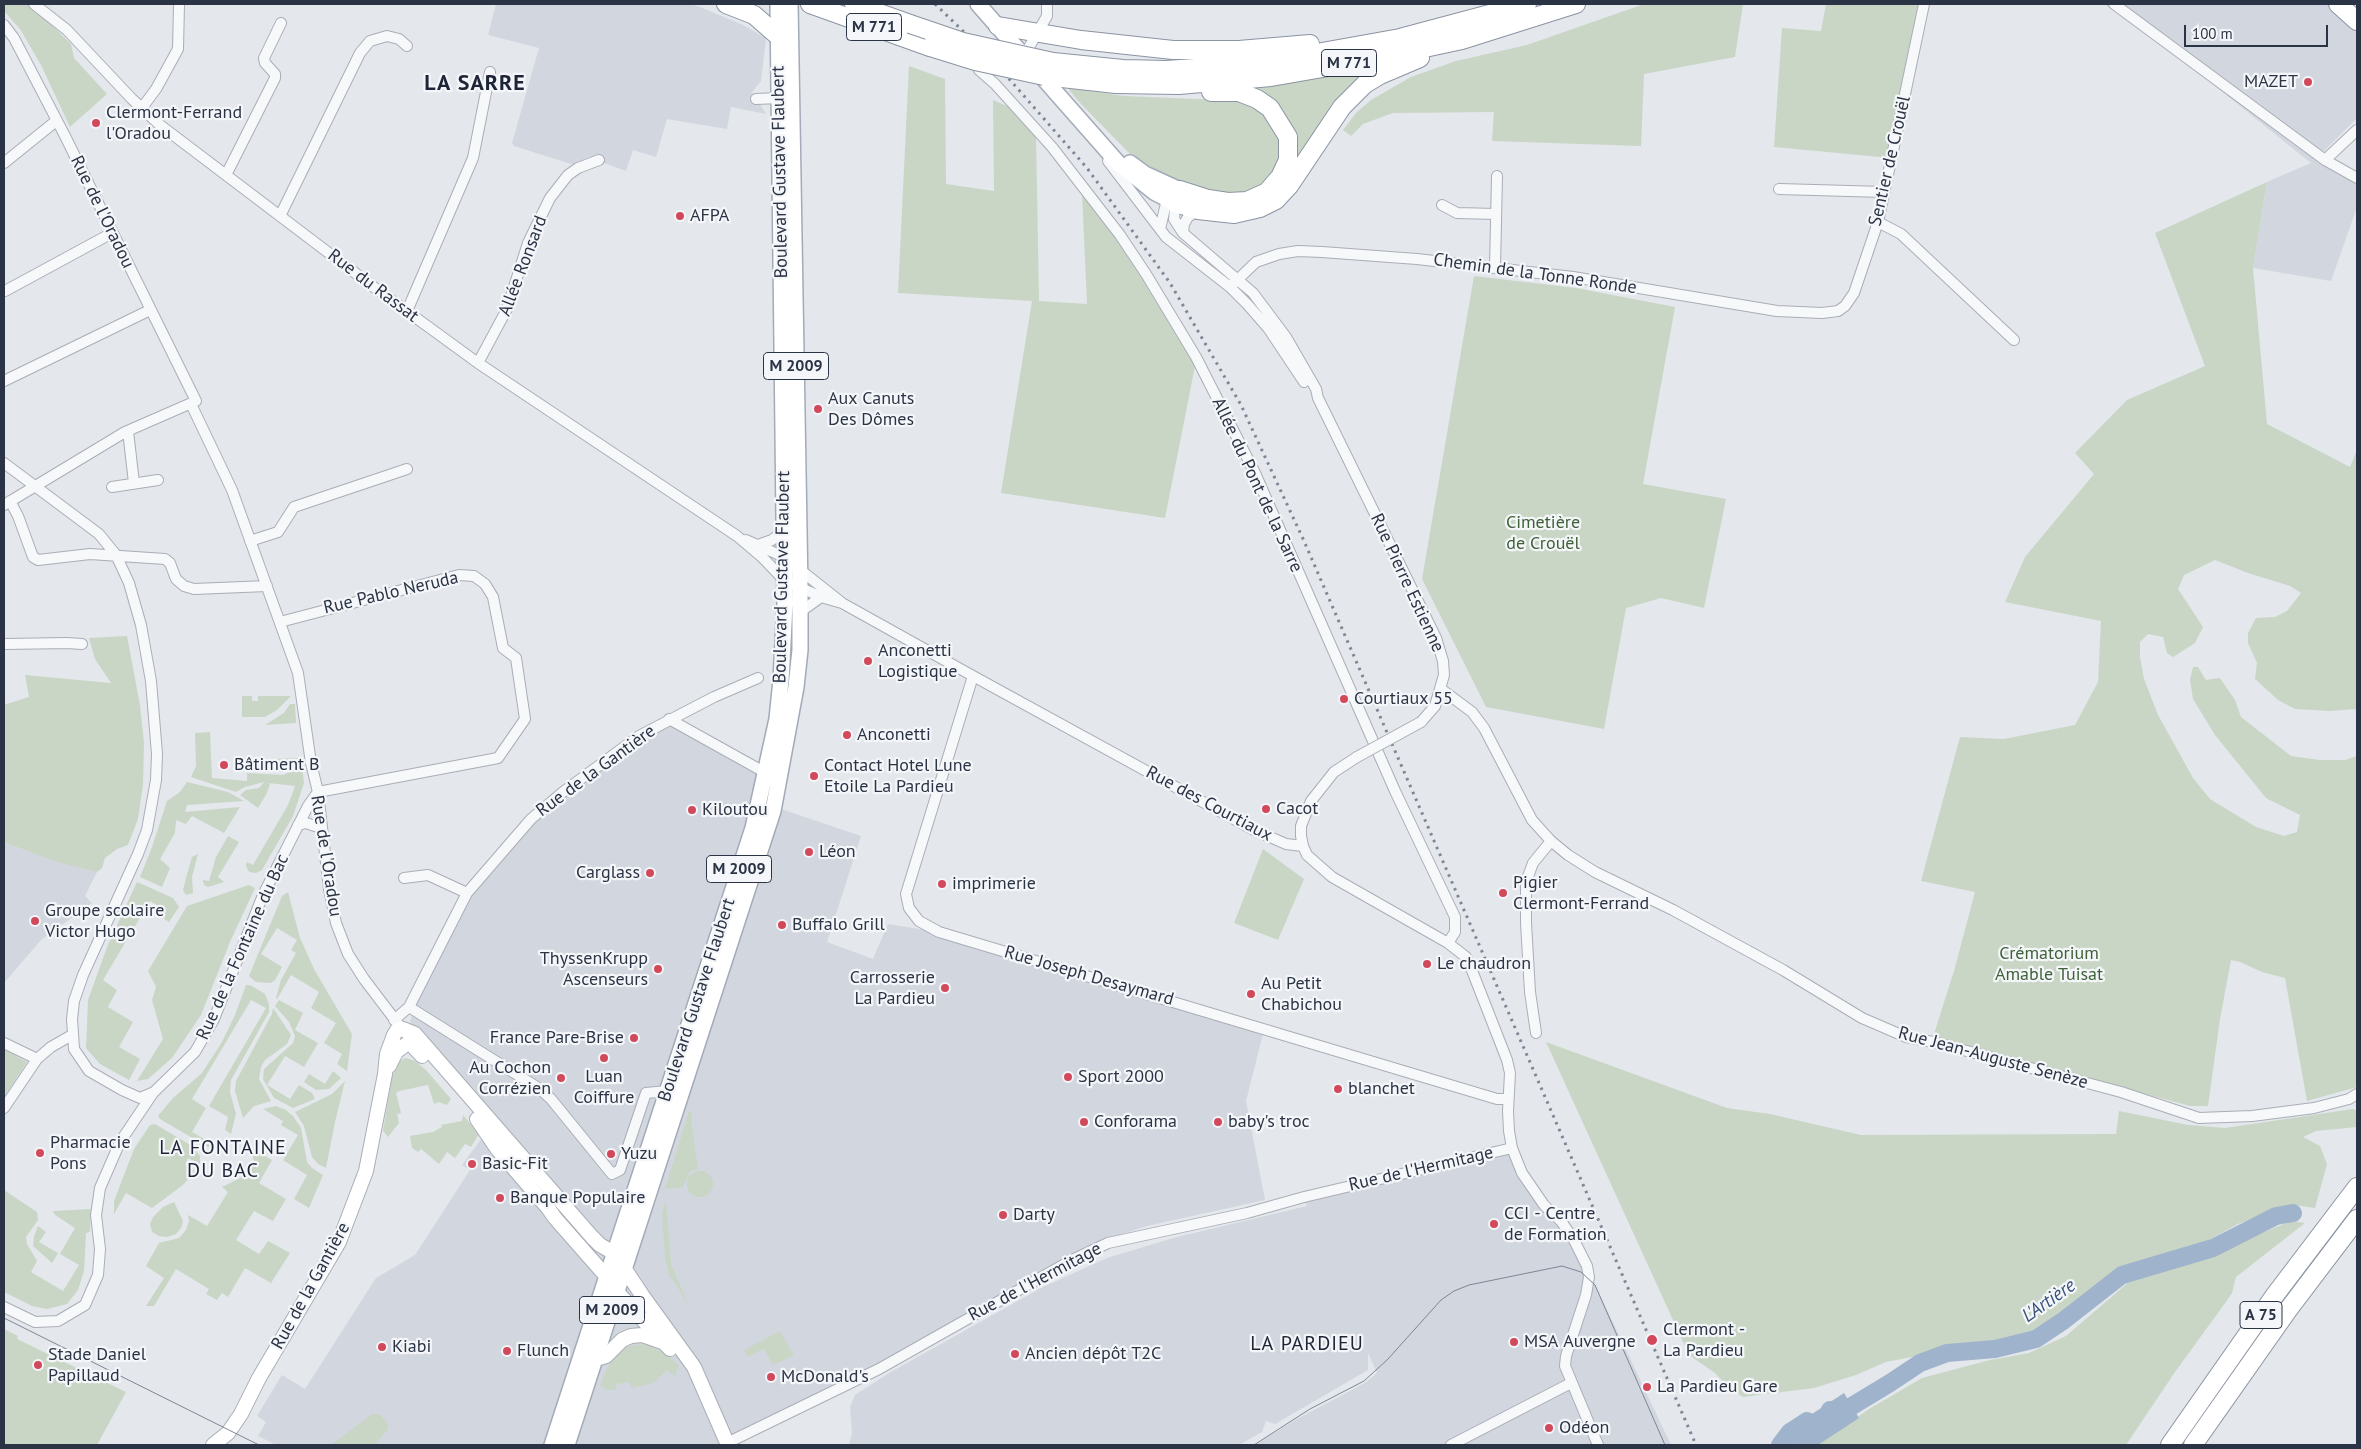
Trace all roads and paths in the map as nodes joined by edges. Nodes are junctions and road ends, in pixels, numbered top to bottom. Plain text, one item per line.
1 (34, 4) edge
2 (179, 4) edge
3 (726, 4) edge
4 (778, 4) edge
5 (790, 4) edge
6 (854, 4) edge
7 (978, 4) edge
8 (1046, 4) edge
9 (1528, 4) edge
10 (1576, 4) edge
11 (1924, 4) edge
12 (2114, 4) edge
13 (2338, 4) edge
14 (814, 5) edge
15 (2357, 21) edge
16 (280, 23) dead end
17 (4, 25) edge
18 (998, 26) junction
19 (1039, 33) junction
20 (778, 36) junction
21 (1400, 38) junction
22 (1462, 40) junction
23 (407, 46) dead end
24 (1030, 62) junction
25 (979, 70) dead end
26 (490, 72) dead end
27 (1116, 84) junction
28 (779, 98) junction
29 (756, 99) dead end
30 (141, 109) junction
31 (1079, 118) junction
32 (56, 121) junction
33 (2357, 130) edge
34 (598, 160) dead end
35 (2325, 160) junction
36 (4, 163) edge
37 (226, 175) junction
38 (1497, 176) dead end
39 (2357, 178) edge
40 (1779, 188) dead end
41 (1884, 192) junction
42 (1173, 195) junction
43 (1442, 205) dead end
44 (1198, 210) junction
45 (1496, 214) junction
46 (280, 216) junction
47 (1878, 222) junction
48 (1160, 229) junction
49 (112, 233) junction
50 (1183, 233) junction
51 (1495, 267) junction
52 (1239, 278) junction
53 (1230, 287) junction
54 (5, 291) edge
55 (150, 310) junction
56 (407, 311) junction
57 (1838, 311) joint
58 (2014, 340) dead end
59 (478, 363) junction
60 (4, 381) edge
61 (1318, 398) junction
62 (194, 402) junction
63 (128, 431) junction
64 (4, 463) edge
65 (407, 469) dead end
66 (158, 480) dead end
67 (134, 483) junction
68 (34, 486) junction
69 (112, 487) dead end
70 (7, 503) edge
71 (784, 530) junction
72 (737, 536) junction
73 (250, 541) junction
74 (758, 545) junction
75 (116, 555) junction
76 (784, 557) junction
77 (800, 568) junction
78 (784, 580) junction
79 (267, 586) junction
80 (800, 588) junction
81 (821, 597) junction
82 (842, 603) junction
83 (800, 612) junction
84 (280, 622) junction
85 (4, 644) edge
86 (82, 644) dead end
87 (973, 676) junction
88 (758, 678) dead end
89 (1441, 689) junction
90 (669, 719) junction
91 (766, 773) junction
92 (318, 792) junction
93 (298, 825) junction
94 (321, 828) junction
95 (1551, 841) junction
96 (1303, 846) junction
97 (404, 878) dead end
98 (467, 893) junction
99 (1448, 943) junction
100 (408, 1007) junction
101 (399, 1024) junction
102 (1536, 1033) dead end
103 (72, 1034) junction
104 (409, 1042) junction
105 (4, 1043) edge
106 (37, 1059) junction
107 (385, 1074) junction
108 (667, 1091) junction
109 (154, 1092) junction
110 (2357, 1094) edge
111 (1508, 1099) junction
112 (4, 1108) edge
113 (1512, 1148) junction
114 (2357, 1188) edge
115 (2357, 1219) edge
116 (614, 1253) junction
117 (625, 1271) junction
118 (606, 1276) junction
119 (618, 1293) junction
120 (4, 1307) edge
121 (669, 1347) junction
122 (596, 1359) junction
123 (699, 1380) junction
124 (1571, 1383) junction
125 (214, 1444) edge
126 (727, 1444) edge
127 (552, 1445) edge
128 (567, 1445) edge
129 (1451, 1445) edge
130 (1598, 1445) edge
131 (2170, 1445) edge
132 (2193, 1445) edge

1 - 30 street, Rue du Rassat
2 - 30 street
3 - 20 highway
4 - 20 main road, Boulevard Gustave Flaubert / M 2009
5 - 77 main road, Boulevard Gustave Flaubert / M 2009
6 - 21 highway, M 771, bridge
7 - 18 main road, Rue Pierre Estienne
8 - 19 street
9 - 21 highway, M 771
10 - 22 highway, M 771
11 - 41 street, Sentier de Crouël
12 - 35 street
13 - 15 highway
14 - 27 highway, M 771, bridge
16 - 37 street
17 - 32 street, Rue de l'Oradou
18 - 19 highway
18 - 24 main road, Rue Pierre Estienne
19 - 21 highway
19 - 24 street
20 - 28 main road, Boulevard Gustave Flaubert / M 2009
22 - 27 highway, M 771
22 - 44 highway
23 - 46 street
24 - 31 main road, Rue Pierre Estienne
25 - 99 street, Allée du Pont de la Sarre
26 - 56 street
27 - 42 highway
28 - 29 street
28 - 71 main road, Boulevard Gustave Flaubert / M 2009
30 - 37 street, Rue du Rassat
31 - 42 main road, Rue Pierre Estienne
31 - 48 street, Rue Pierre Estienne
32 - 36 street
32 - 49 street, Rue de l'Oradou
33 - 35 street
34 - 59 street, Allée Ronsard
35 - 39 street
37 - 46 street, Rue du Rassat
38 - 45 street
40 - 41 street
41 - 47 street, Sentier de Crouël
42 - 44 highway
42 - 48 street
42 - 50 street
43 - 45 street
44 - 50 street
45 - 51 street
46 - 56 street, Rue du Rassat
47 - 57 street, Sentier de Crouël
47 - 58 street
48 - 53 street, Rue Pierre Estienne
49 - 54 street
49 - 55 street, Rue de l'Oradou
50 - 52 street, Rue Pierre Estienne
51 - 52 street, Chemin de la Tonne Ronde
51 - 57 street, Chemin de la Tonne Ronde
52 - 53 street, Chemin de la Tonne Ronde
52 - 61 street, Rue Pierre Estienne
53 - 61 street, Rue Pierre Estienne
55 - 60 street
55 - 62 street, Rue de l'Oradou
56 - 59 street, Rue du Rassat
59 - 72 street, Rue du Rassat
61 - 89 street, Rue Pierre Estienne
62 - 63 street
62 - 73 street, Rue de l'Oradou
63 - 67 street
63 - 68 street
64 - 68 street
65 - 73 street
66 - 67 street
67 - 69 street
68 - 70 street
68 - 75 street
70 - 75 street
71 - 74 street
71 - 76 main road, Boulevard Gustave Flaubert / M 2009
72 - 74 street, Rue du Rassat
72 - 78 street, Rue du Rassat
73 - 79 street, Rue de l'Oradou
74 - 76 street, Rue du Rassat
75 - 79 street
75 - 103 street
76 - 77 street, Rue du Rassat
76 - 78 main road, Boulevard Gustave Flaubert / M 2009
77 - 80 main road, Boulevard Gustave Flaubert / M 2009
77 - 82 street, Rue des Courtiaux
78 - 80 street, Rue du Rassat
78 - 91 main road, Boulevard Gustave Flaubert / M 2009
79 - 84 street, Rue de l'Oradou
80 - 81 street
80 - 83 main road, Boulevard Gustave Flaubert / M 2009
81 - 82 street
81 - 83 street
82 - 87 street, Rue des Courtiaux
83 - 117 main road, Boulevard Gustave Flaubert / M 2009
84 - 92 street, Rue de l'Oradou
84 - 92 street, Rue Pablo Neruda
85 - 86 street
87 - 96 street, Rue des Courtiaux
87 - 111 street, Rue Joseph Desaymard
88 - 90 street, Rue de la Gantière
89 - 95 street
89 - 96 street, Rue Pierre Estienne, bridge
90 - 91 street, Rue de la Gantière
90 - 98 street, Rue de la Gantière
91 - 108 main road, Boulevard Gustave Flaubert / M 2009
92 - 93 street, Rue de la Fontaine du Bac
92 - 94 street, Rue de l'Oradou
93 - 94 street
93 - 109 street, Rue de la Fontaine du Bac
94 - 101 street, Rue de l'Oradou
95 - 102 street
95 - 110 street, Rue Jean-Auguste Senèze
96 - 99 street
97 - 98 street
98 - 100 street, Rue de la Gantière
99 - 111 street
100 - 101 street, Rue de la Gantière
100 - 108 street
101 - 104 street
101 - 107 main road, Rue de la Gantière
101 - 116 main road, Rue de l'Oradou
103 - 106 street
103 - 109 street
104 - 107 main road, Rue de la Gantière
104 - 118 main road
105 - 106 street
106 - 112 street
107 - 125 main road, Rue de la Gantière
108 - 116 main road, Boulevard Gustave Flaubert / M 2009
109 - 120 street, Rue de la Fontaine du Bac
111 - 113 street
113 - 124 street
113 - 126 street, Rue de l'Hermitage
114 - 131 highway, A 75
115 - 132 highway, A 75
116 - 117 main road
116 - 118 main road, Boulevard Gustave Flaubert / M 2009
117 - 119 main road, Boulevard Gustave Flaubert / M 2009
117 - 123 main road
118 - 119 main road
118 - 127 main road, Boulevard Gustave Flaubert / M 2009
119 - 121 main road
119 - 122 main road, Boulevard Gustave Flaubert / M 2009
121 - 122 main road
121 - 123 main road
122 - 128 main road, Boulevard Gustave Flaubert / M 2009
123 - 126 main road
124 - 129 street
124 - 130 street

